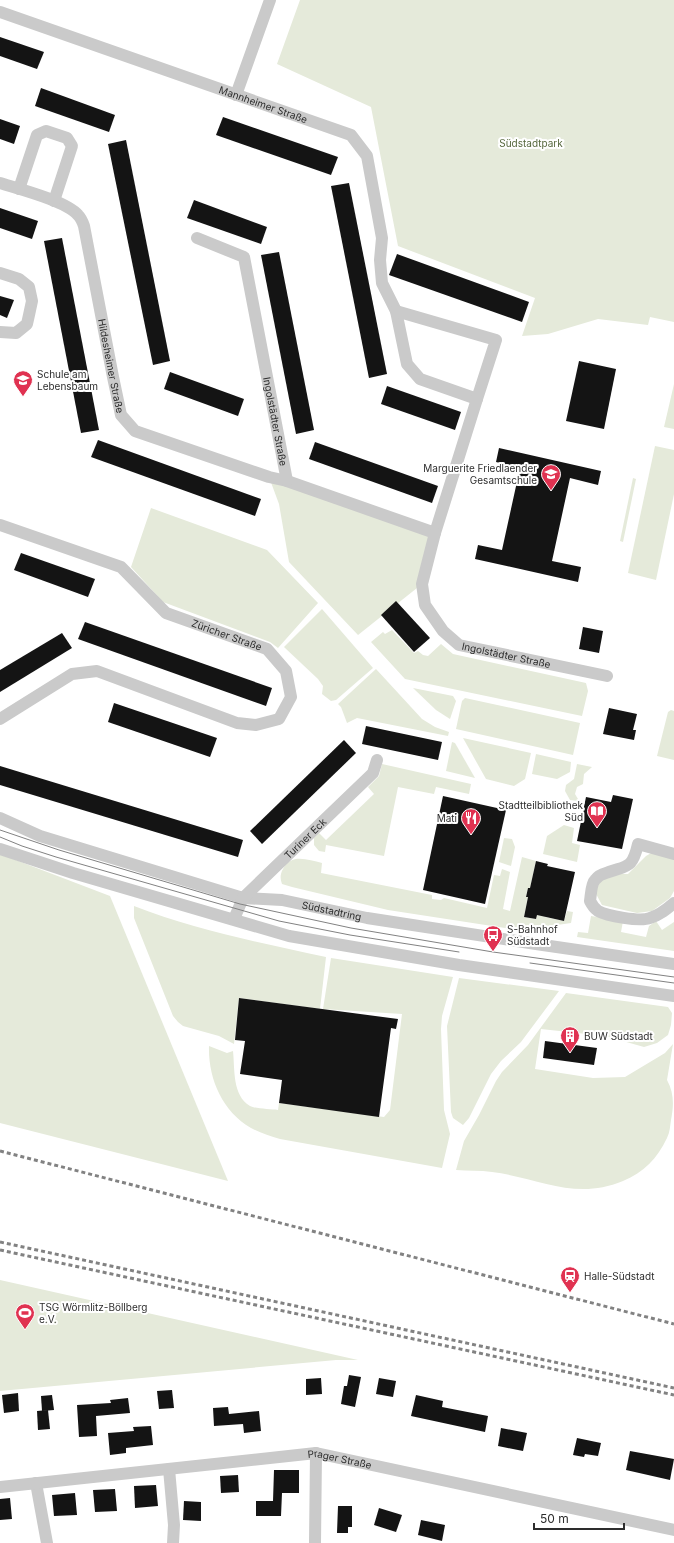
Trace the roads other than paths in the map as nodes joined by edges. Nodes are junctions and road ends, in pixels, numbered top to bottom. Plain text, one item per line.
1 (270, 0) edge
2 (0, 12) edge
3 (236, 95) junction
4 (0, 183) edge
5 (19, 189) junction
6 (54, 201) junction
7 (197, 238) dead end
8 (0, 273) edge
9 (396, 311) junction
10 (0, 332) edge
11 (477, 399) junction
12 (287, 481) junction
13 (0, 525) edge
14 (435, 534) junction
15 (607, 676) dead end
16 (0, 718) edge
17 (377, 760) dead end
18 (0, 818) edge
19 (0, 849) edge
20 (674, 854) edge
21 (243, 898) junction
22 (674, 903) edge
23 (234, 919) junction
24 (674, 964) edge
25 (674, 996) edge
26 (316, 1454) junction
27 (169, 1469) junction
28 (36, 1483) junction
29 (0, 1487) edge
30 (674, 1530) edge
31 (47, 1543) edge
32 (173, 1543) edge
33 (315, 1543) edge

1 - 3 street
2 - 3 street, Mannheimer Straße
3 - 9 street, Mannheimer Straße
4 - 5 street, Hildesheimer Straße
5 - 6 street, Hildesheimer Straße
5 - 6 street
6 - 12 street, Hildesheimer Straße
7 - 12 street, Ingolstädter Straße
8 - 10 street
9 - 11 street, Mannheimer Straße
9 - 11 street
11 - 14 street, Ingolstädter Straße
12 - 14 street
13 - 16 street, Züricher Straße
14 - 15 street, Ingolstädter Straße
17 - 21 street, Turiner Eck
18 - 21 street, Südstadtring
19 - 23 street
20 - 22 street
21 - 23 street, Turiner Eck
21 - 24 street, Südstadtring
23 - 25 street
26 - 27 street, Prager Straße
26 - 30 street, Prager Straße
26 - 33 street
27 - 28 street, Prager Straße
27 - 32 street
28 - 29 street, Prager Straße
28 - 31 street

